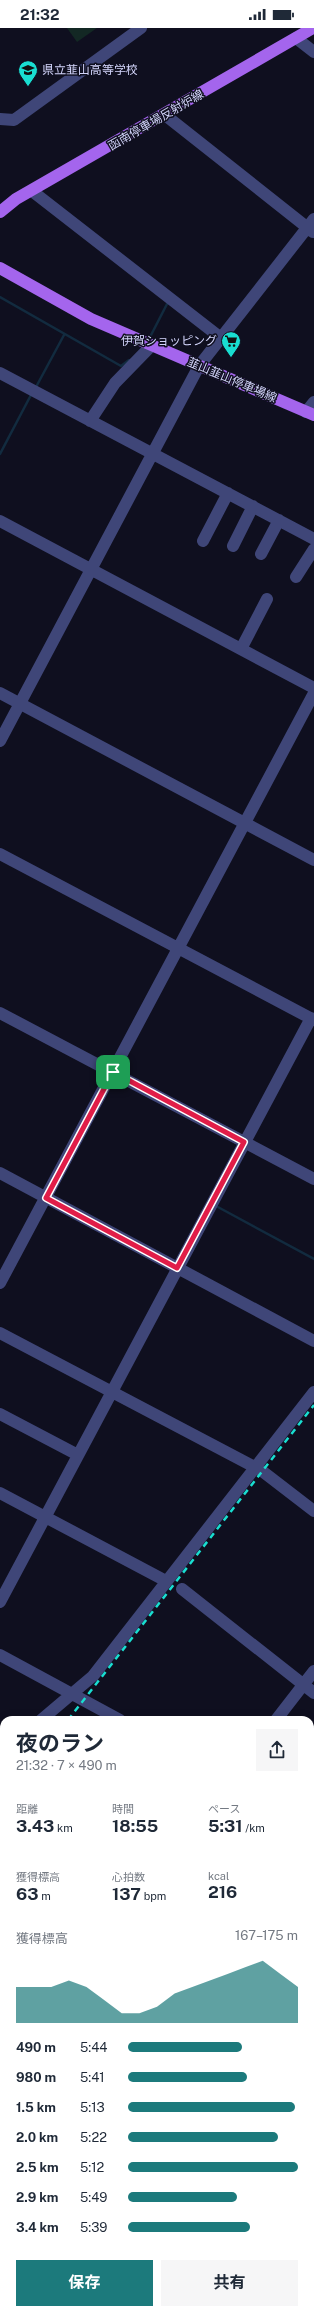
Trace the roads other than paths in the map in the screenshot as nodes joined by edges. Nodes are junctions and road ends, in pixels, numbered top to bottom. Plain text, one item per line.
1 (141, 28) edge
2 (313, 28) edge
3 (296, 38) junction
4 (314, 52) edge
5 (165, 115) junction
6 (0, 119) edge
7 (32, 191) junction
8 (0, 212) edge
9 (312, 226) edge
10 (0, 268) edge
11 (221, 338) junction
12 (152, 345) junction
13 (199, 366) junction
14 (0, 373) edge
15 (312, 410) edge
16 (90, 421) junction
17 (152, 454) junction
18 (228, 493) junction
19 (253, 506) junction
20 (279, 520) junction
21 (0, 521) edge
22 (314, 539) edge
23 (203, 540) dead end
24 (233, 546) dead end
25 (314, 549) edge
26 (261, 554) dead end
27 (91, 568) junction
28 (296, 577) dead end
29 (267, 599) dead end
30 (241, 649) junction
31 (314, 688) edge
32 (0, 693) edge
33 (314, 693) edge
34 (20, 704) junction
35 (0, 741) edge
36 (245, 823) junction
37 (0, 854) edge
38 (314, 860) edge
39 (180, 948) junction
40 (0, 1012) edge
41 (313, 1019) edge
42 (113, 1072) junction
43 (244, 1142) junction
44 (0, 1173) edge
45 (314, 1179) edge
46 (46, 1198) junction
47 (177, 1268) junction
48 (0, 1283) edge
49 (0, 1333) edge
50 (314, 1341) edge
51 (314, 1392) edge
52 (111, 1393) junction
53 (0, 1414) edge
54 (78, 1455) junction
55 (256, 1467) junction
56 (0, 1493) edge
57 (314, 1511) edge
58 (45, 1517) junction
59 (166, 1581) junction
60 (182, 1589) dead end
61 (0, 1602) edge
62 (0, 1655) edge
63 (314, 1671) edge
64 (304, 1685) junction
65 (314, 1693) edge
66 (72, 1694) junction
67 (46, 1716) edge
68 (112, 1716) edge
69 (279, 1716) edge

1 - 6 street
2 - 3 main road, 函南停車場反射炉線
3 - 4 street
3 - 5 main road, 函南停車場反射炉線
5 - 7 main road, 函南停車場反射炉線
5 - 9 street
7 - 8 main road, 函南停車場反射炉線
7 - 11 street
9 - 11 street
10 - 12 main road, 韮山韮山停車場線
11 - 13 street
12 - 13 main road, 韮山韮山停車場線
12 - 16 street
13 - 15 main road, 韮山韮山停車場線
13 - 17 street
14 - 16 street
16 - 17 street
17 - 18 street
17 - 27 street
18 - 19 street
18 - 23 street
19 - 20 street
19 - 24 street
20 - 22 street
20 - 26 street
21 - 27 street
25 - 28 street
27 - 30 street
27 - 34 street
29 - 30 street
30 - 31 street
32 - 34 street
33 - 36 street
34 - 35 street
34 - 36 street
36 - 38 street
36 - 39 street
37 - 39 street
39 - 41 street
39 - 42 street
40 - 42 street
41 - 43 street
42 - 43 street
42 - 46 street
43 - 45 street
43 - 47 street
44 - 46 street
46 - 47 street
46 - 48 street
47 - 50 street
47 - 52 street
49 - 52 street
51 - 55 street
52 - 54 street
52 - 55 street
53 - 54 street
54 - 58 street
55 - 57 street
55 - 59 street
56 - 58 street
58 - 59 street
58 - 61 street
59 - 66 street
60 - 64 street
62 - 66 street
63 - 64 street
64 - 65 street
64 - 69 street
66 - 67 street
66 - 68 street

